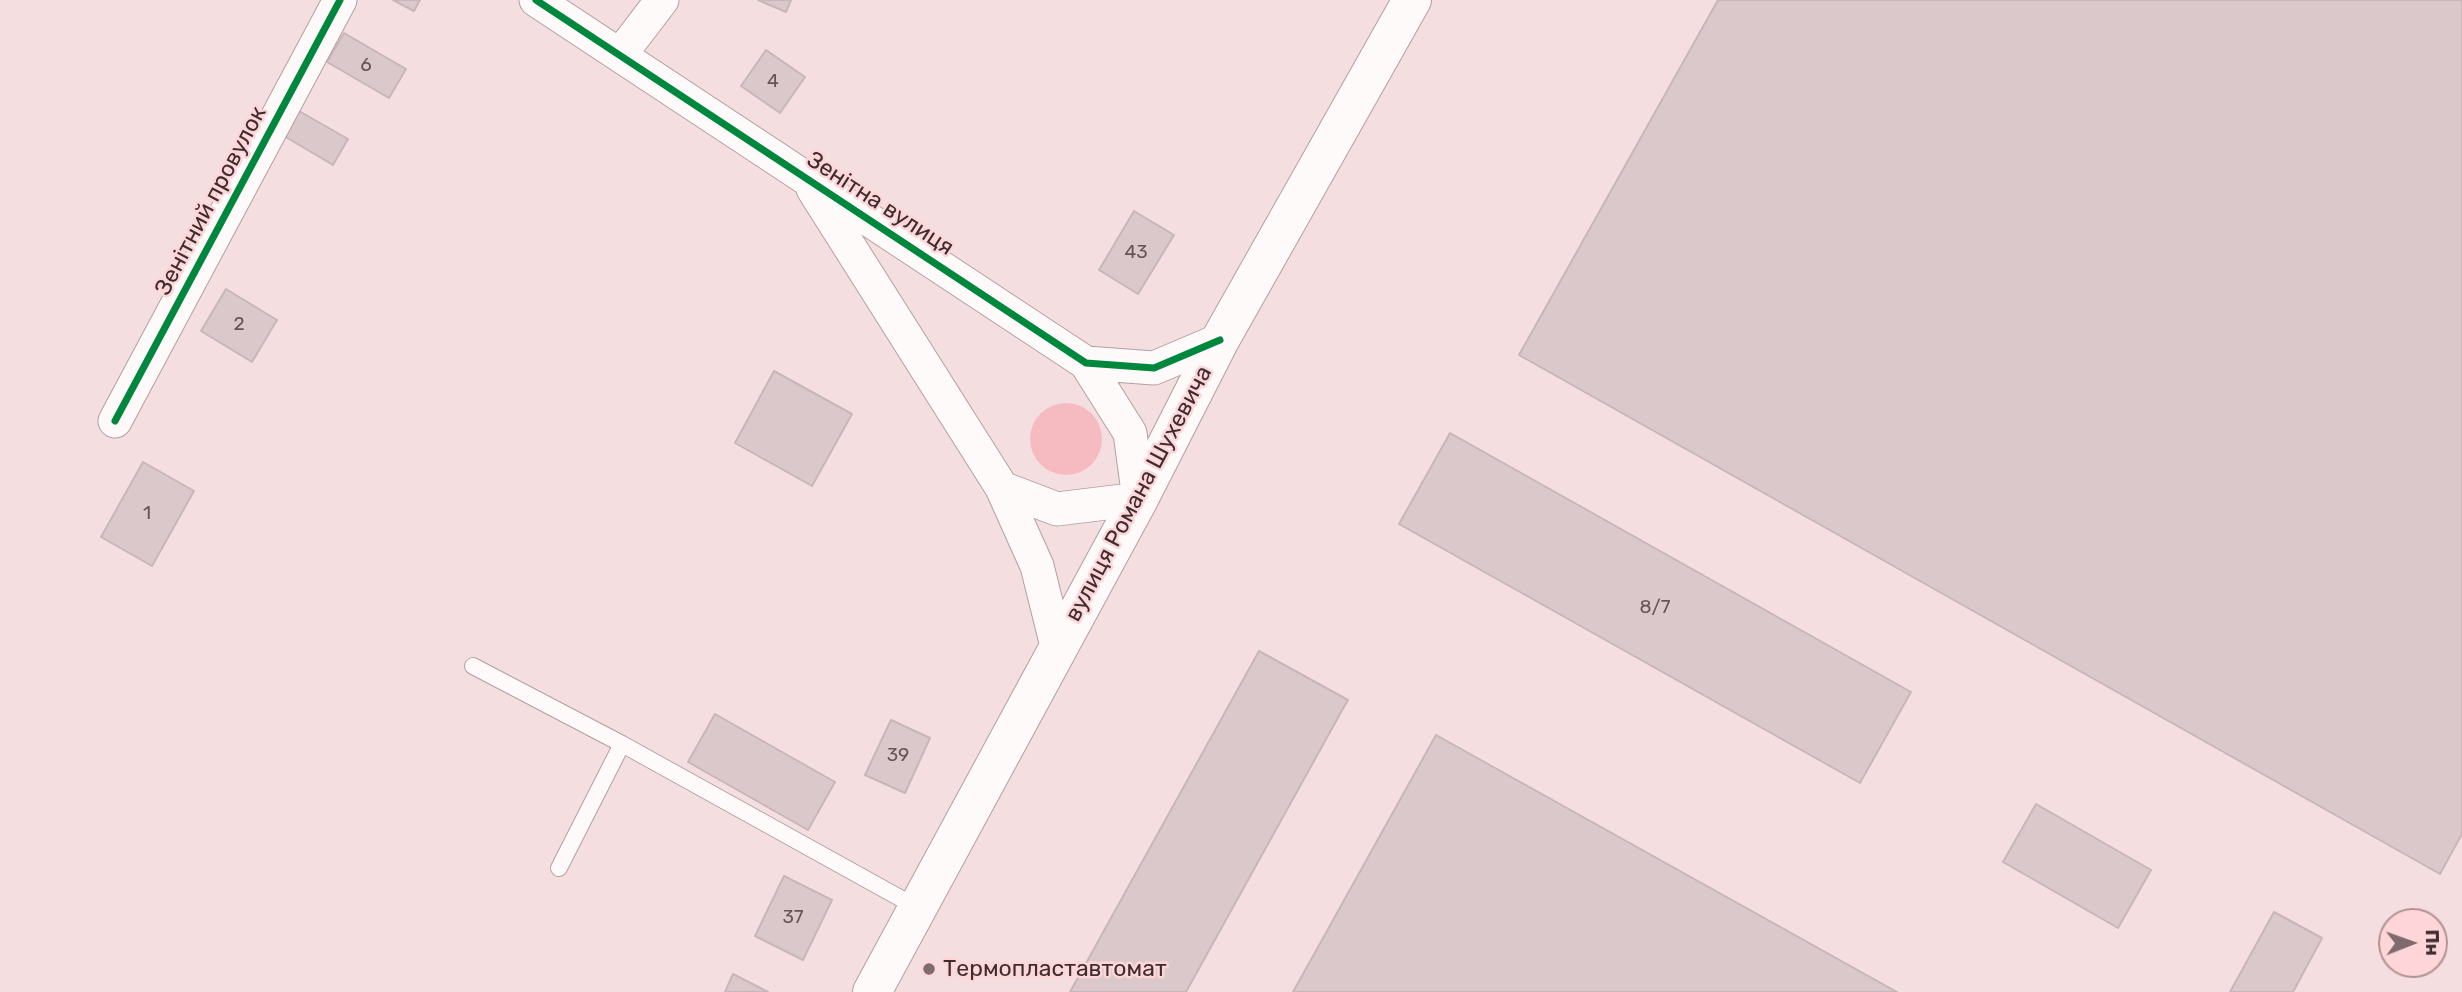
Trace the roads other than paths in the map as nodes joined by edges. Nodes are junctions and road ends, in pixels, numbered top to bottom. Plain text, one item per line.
1 (340, 0) edge
2 (536, 0) edge
3 (662, 0) edge
4 (1412, 0) edge
5 (620, 55) junction
6 (806, 178) junction
7 (1220, 340) junction
8 (1086, 363) junction
9 (115, 421) dead end
10 (1002, 488) junction
11 (1139, 499) junction
12 (1058, 646) junction
13 (473, 666) dead end
14 (622, 744) junction
15 (559, 868) dead end
16 (918, 908) junction
17 (872, 992) edge

1 - 9 street, Зенітний провулок
2 - 5 street, Зенітна вулиця
3 - 5 street
4 - 7 main road, вулиця Романа Шухевича
5 - 6 street, Зенітна вулиця
6 - 8 street, Зенітна вулиця
6 - 10 street
7 - 8 street, Зенітна вулиця
7 - 11 main road, вулиця Романа Шухевича
8 - 11 street
10 - 11 street
10 - 12 street
11 - 12 main road, вулиця Романа Шухевича
12 - 16 main road, вулиця Романа Шухевича
13 - 14 lane
14 - 15 lane
14 - 16 lane
16 - 17 main road, вулиця Романа Шухевича

